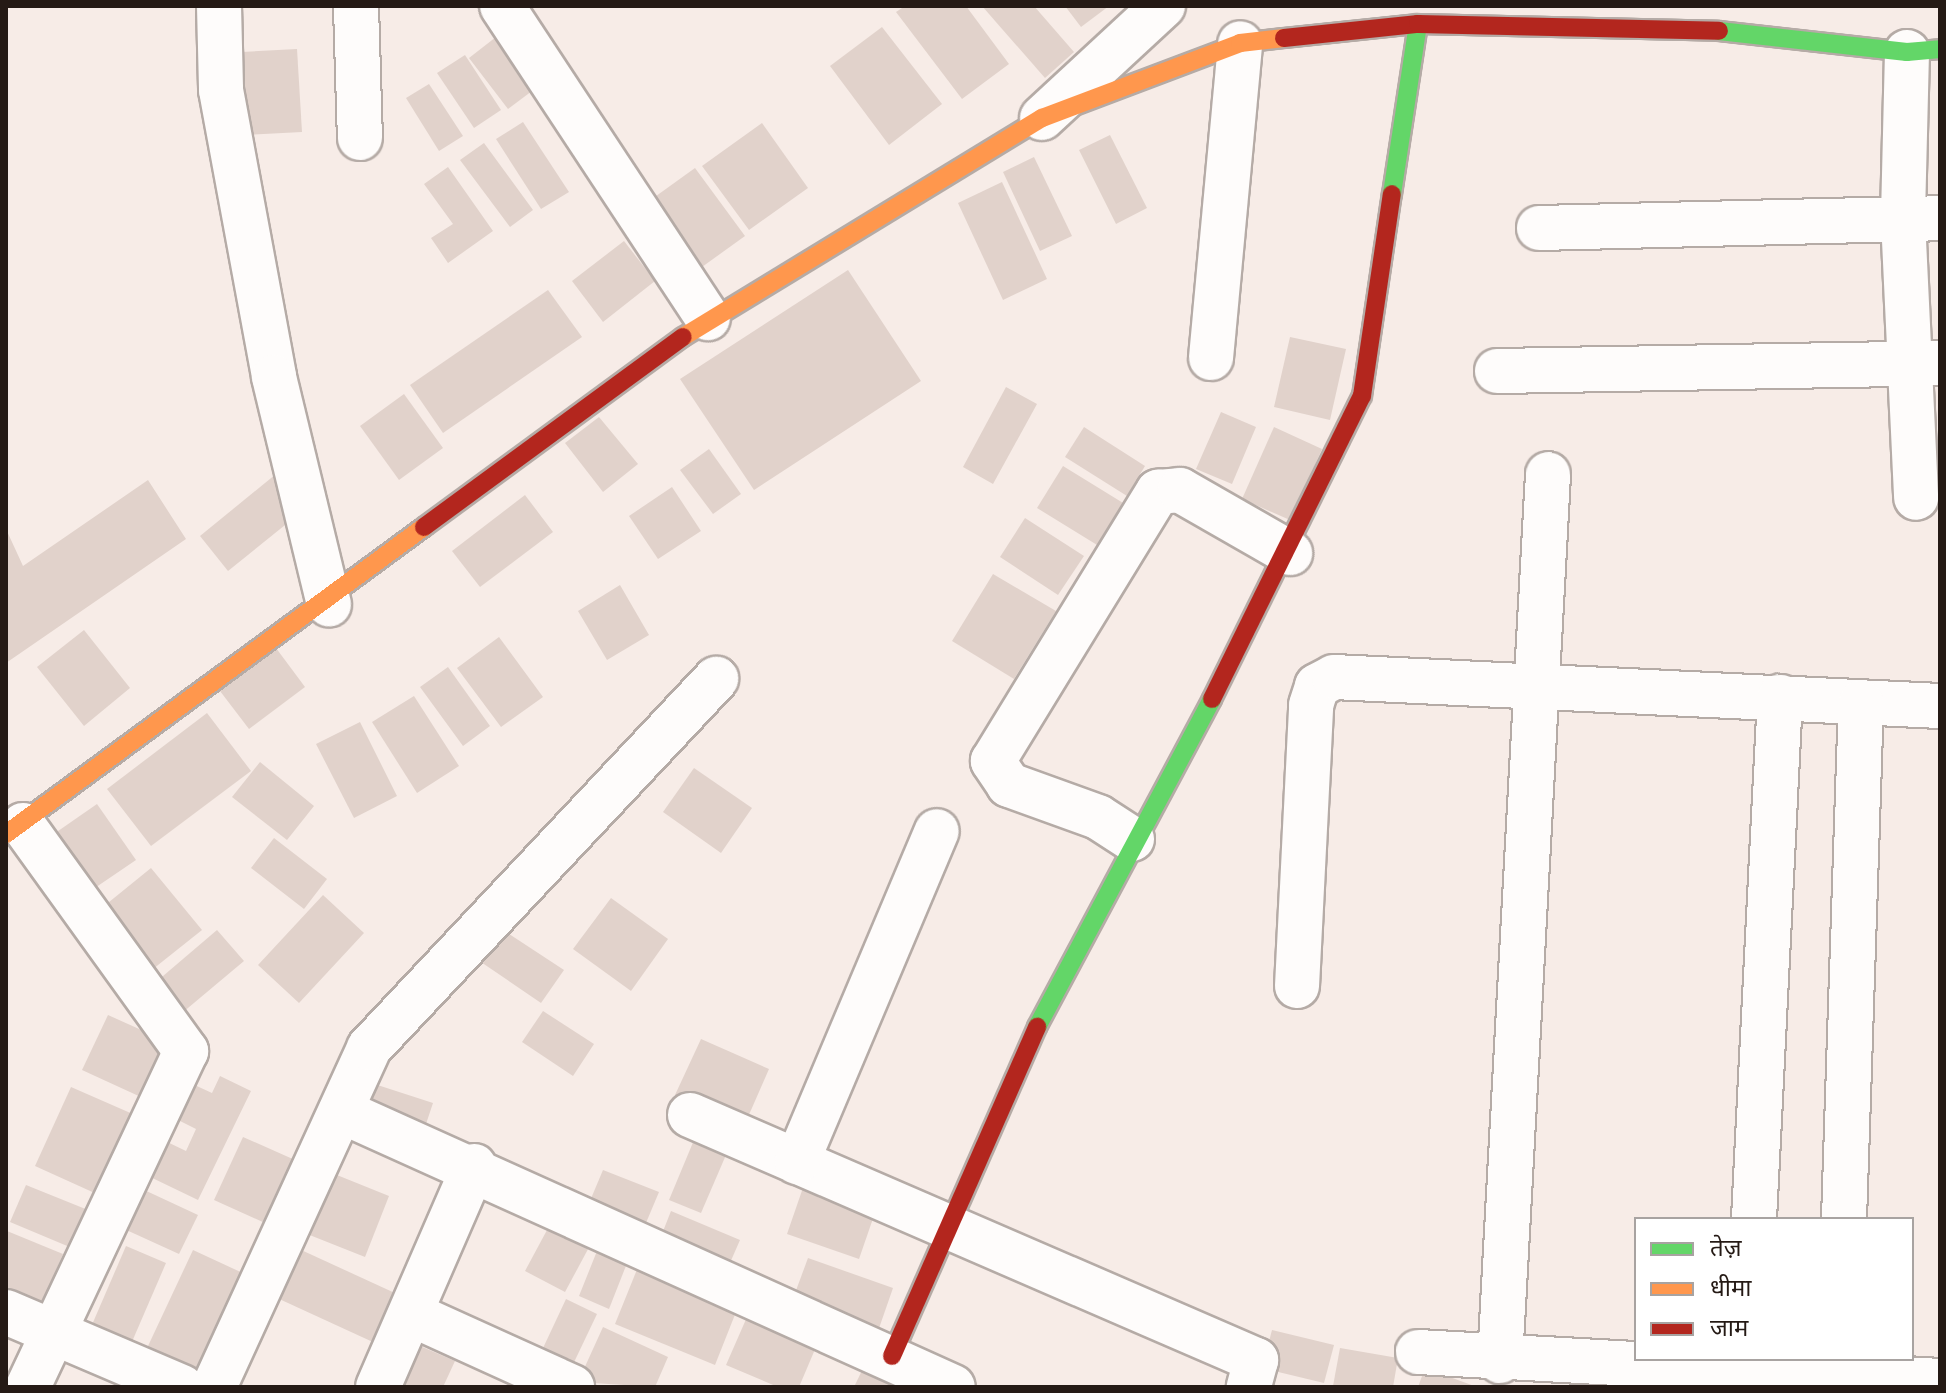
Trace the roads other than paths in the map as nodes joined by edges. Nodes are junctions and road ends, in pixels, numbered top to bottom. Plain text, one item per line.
1 (219, 6) edge
2 (356, 6) edge
3 (502, 6) edge
4 (1163, 6) edge
5 (1767, 19) edge
6 (1418, 24) junction
7 (1240, 43) junction
8 (1923, 51) edge
9 (1042, 118) junction
10 (360, 138) dead end
11 (1922, 218) edge
12 (1539, 228) dead end
13 (708, 318) junction
14 (1211, 358) dead end
15 (1926, 363) edge
16 (1497, 371) dead end
17 (1548, 474) dead end
18 (1916, 498) dead end
19 (1290, 553) junction
20 (329, 604) junction
21 (716, 679) dead end
22 (1536, 685) junction
23 (1780, 697) junction
24 (1861, 702) junction
25 (1940, 706) edge
26 (14, 830) edge
27 (937, 831) dead end
28 (1132, 839) junction
29 (1297, 986) dead end
30 (341, 1111) junction
31 (690, 1115) dead end
32 (797, 1162) junction
33 (474, 1166) junction
34 (1754, 1217) edge
35 (1844, 1217) edge
36 (951, 1228) junction
37 (6, 1312) edge
38 (411, 1314) junction
39 (51, 1334) junction
40 (1418, 1352) dead end
41 (892, 1356) junction
42 (1500, 1361) junction
43 (1746, 1373) edge
44 (1839, 1375) edge
45 (1940, 1381) edge
46 (28, 1387) edge
47 (182, 1387) edge
48 (214, 1387) edge
49 (378, 1387) edge
50 (572, 1387) edge
51 (953, 1387) edge
52 (1249, 1387) edge

1 - 20 street
2 - 10 street
3 - 13 street
4 - 9 street
5 - 6 street
5 - 8 street
6 - 7 street
6 - 19 street
7 - 9 street
7 - 14 street
8 - 11 street
9 - 13 street
11 - 12 street
11 - 15 street
13 - 20 street
15 - 16 street
15 - 18 street
17 - 22 street
19 - 28 street
19 - 28 street
20 - 26 street
21 - 30 street
22 - 23 street
22 - 29 street
22 - 42 street
23 - 24 street
23 - 34 street
24 - 25 street
24 - 35 street
26 - 39 street
27 - 32 street
28 - 36 street
30 - 33 street
30 - 48 street
31 - 32 street
32 - 36 street
33 - 38 street
33 - 41 street
36 - 41 street
36 - 52 street
37 - 39 street
38 - 49 street
38 - 50 street
39 - 46 street
39 - 47 street
40 - 42 street
41 - 51 street
42 - 43 street
43 - 44 street
44 - 45 street

